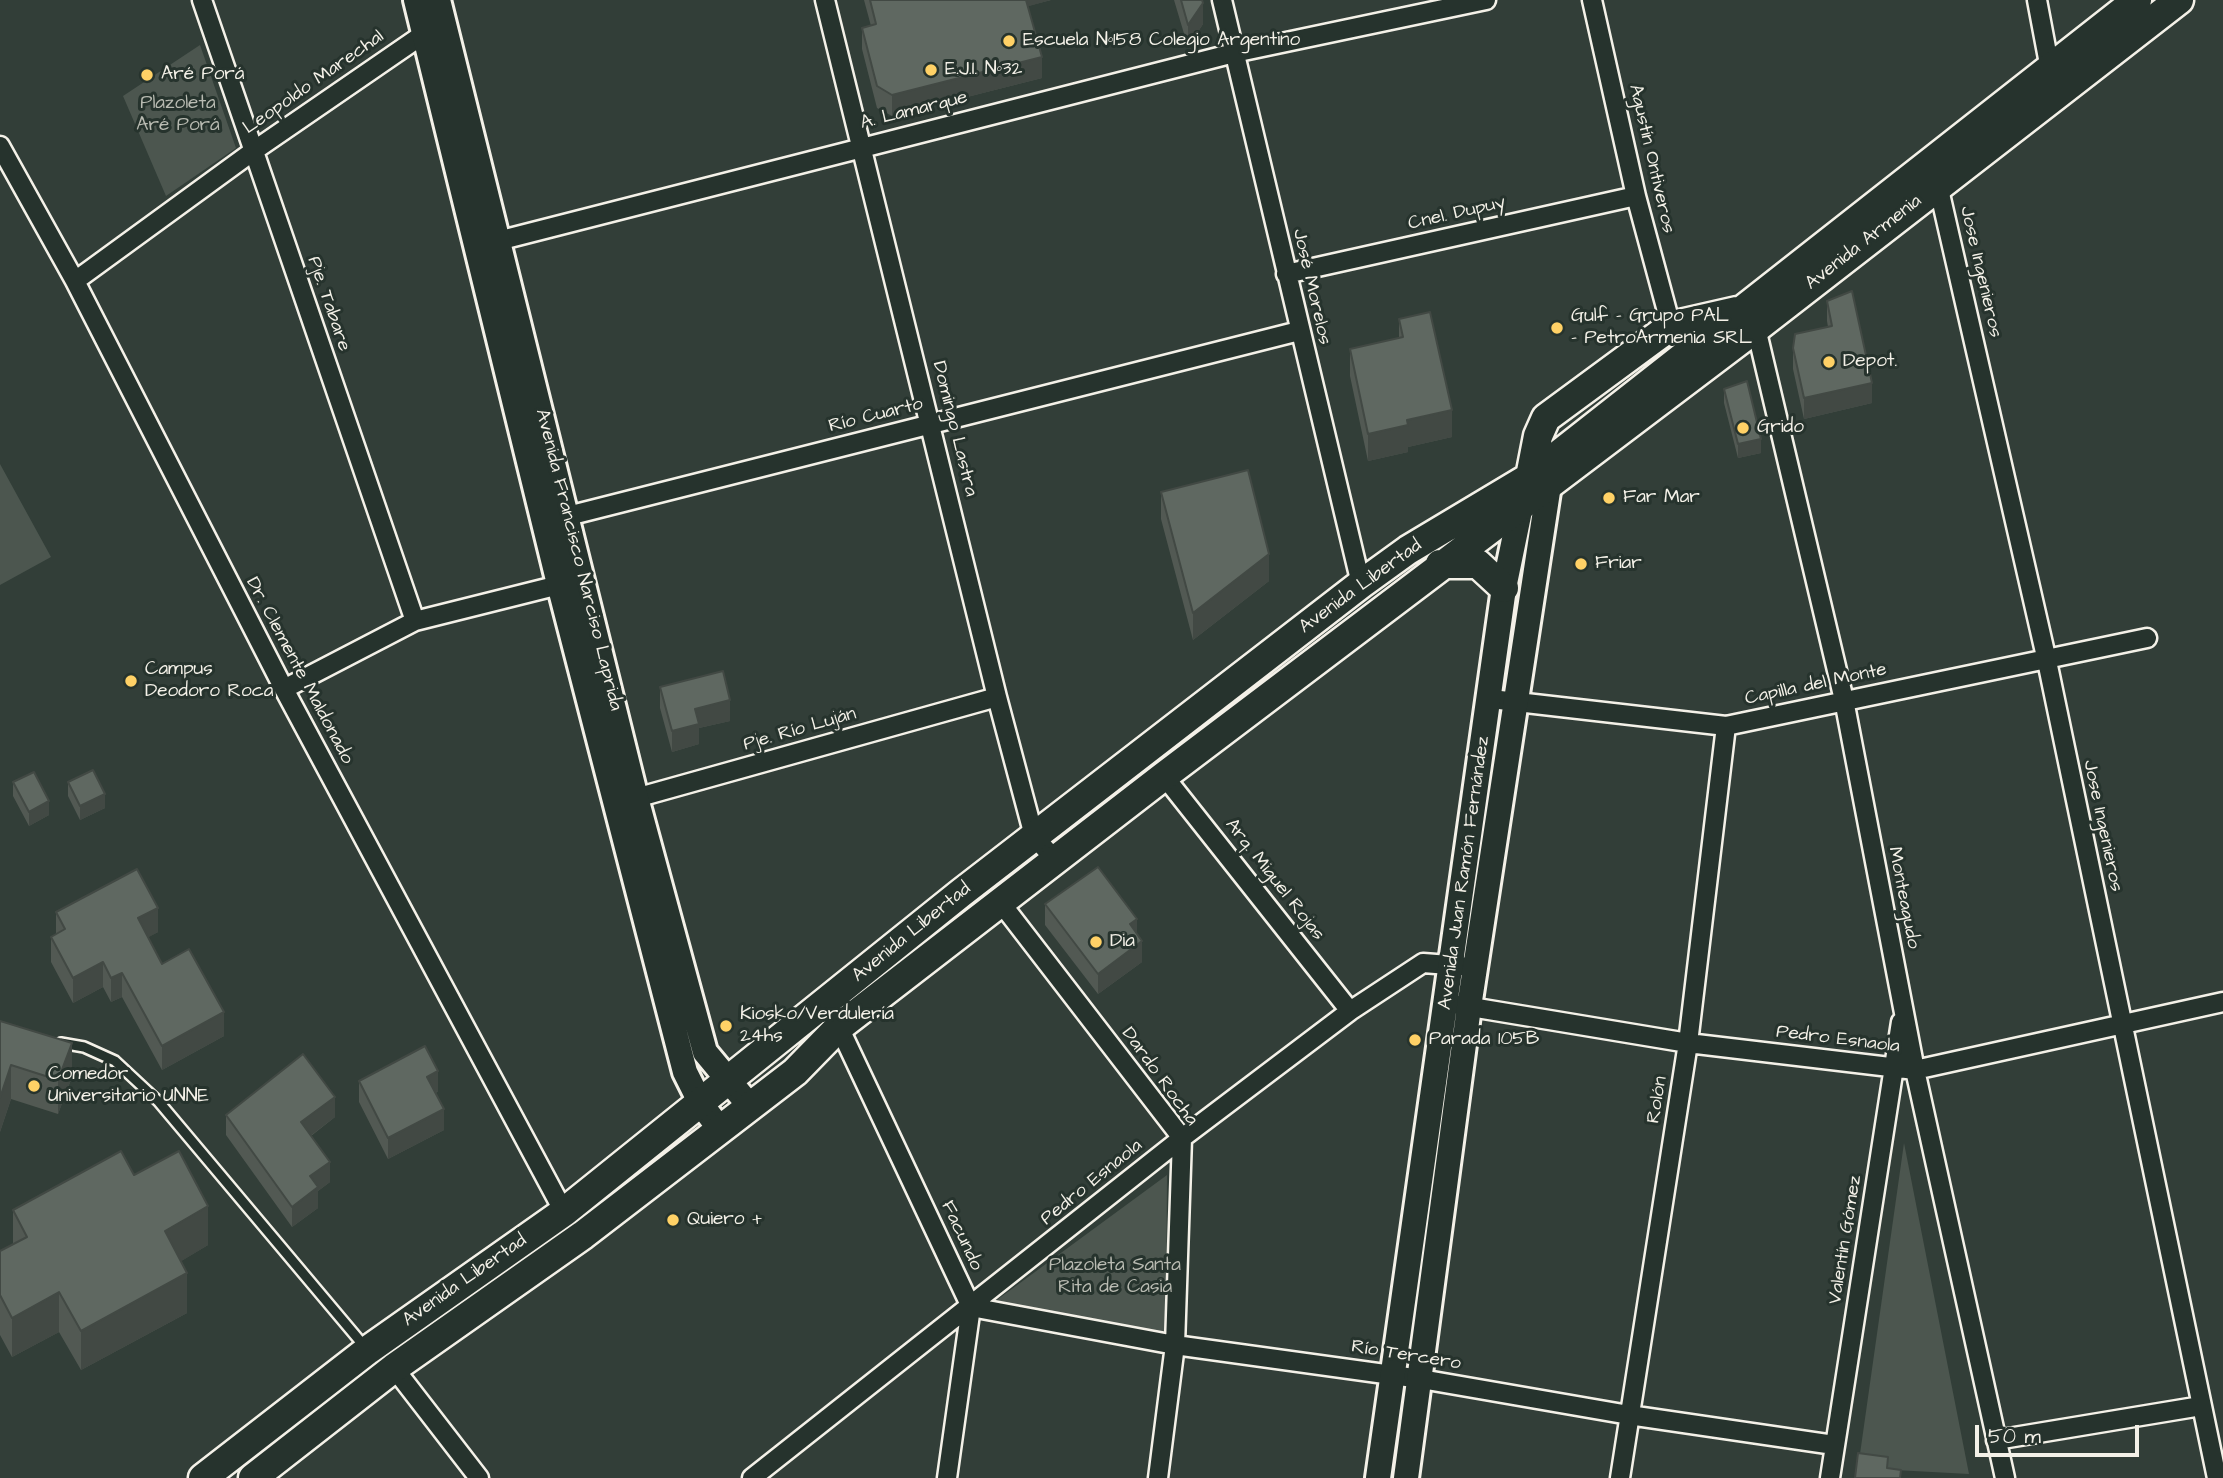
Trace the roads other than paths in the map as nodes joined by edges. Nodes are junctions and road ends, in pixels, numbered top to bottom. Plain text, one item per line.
1 (202, 0) edge
2 (416, 0) edge
3 (825, 0) edge
4 (1222, 0) edge
5 (1486, 0) edge
6 (1592, 0) edge
7 (2037, 0) edge
8 (2137, 0) edge
9 (2179, 0) edge
10 (436, 18) edge
11 (1234, 53) junction
12 (2058, 77) junction
13 (0, 146) edge
14 (861, 146) junction
15 (252, 152) junction
16 (1938, 185) junction
17 (1636, 196) junction
18 (488, 244) junction
19 (1286, 274) junction
20 (75, 281) junction
21 (1751, 318) junction
22 (1671, 326) junction
23 (1299, 331) junction
24 (931, 424) junction
25 (1540, 481) junction
26 (1519, 508) junction
27 (556, 520) junction
28 (1440, 564) junction
29 (570, 582) junction
30 (1361, 584) junction
31 (1504, 588) junction
32 (415, 621) junction
33 (2147, 639) dead end
34 (2047, 661) junction
35 (284, 689) junction
36 (997, 697) junction
37 (1491, 699) junction
38 (1844, 700) junction
39 (1518, 701) junction
40 (1726, 726) junction
41 (1164, 776) junction
42 (625, 800) junction
43 (1034, 836) junction
44 (1055, 860) junction
45 (1001, 903) junction
46 (1451, 965) junction
47 (1476, 968) junction
48 (2223, 1002) edge
49 (1457, 1004) junction
50 (1903, 1008) junction
51 (1350, 1011) junction
52 (2122, 1025) junction
53 (839, 1027) junction
54 (45, 1040) edge
55 (1688, 1043) junction
56 (1895, 1070) junction
57 (1915, 1070) junction
58 (727, 1079) junction
59 (701, 1104) junction
60 (749, 1105) junction
61 (719, 1128) junction
62 (1182, 1138) junction
63 (564, 1212) junction
64 (971, 1307) junction
65 (1175, 1345) junction
66 (368, 1350) junction
67 (394, 1368) junction
68 (1393, 1375) junction
69 (1421, 1379) junction
70 (2201, 1406) junction
71 (1629, 1415) junction
72 (1996, 1440) junction
73 (1834, 1445) junction
74 (203, 1478) edge
75 (253, 1478) edge
76 (479, 1478) edge
77 (752, 1478) edge
78 (947, 1478) edge
79 (1158, 1478) edge
80 (1378, 1478) edge
81 (1406, 1478) edge
82 (1620, 1478) edge
83 (1830, 1478) edge
84 (2005, 1478) edge
85 (2217, 1478) edge

1 - 15 street, Pje. Tabare
2 - 10 main road, Avenida Francisco Narciso Laprida
3 - 14 street, Domingo Lastra
4 - 11 street, José Morelos
5 - 11 street, A. Lamarque
6 - 17 street, Agustín Ontiveros
7 - 12 street
8 - 12 main road, Avenida Armenia
9 - 12 main road, Avenida Armenia
10 - 15 street, Leopoldo Marechal
10 - 18 main road, Avenida Francisco Narciso Laprida
11 - 14 street, A. Lamarque
11 - 19 street, José Morelos
12 - 16 main road, Avenida Armenia
12 - 21 main road, Avenida Armenia
13 - 20 street, Dr. Clemente Maldonado
14 - 18 street, A. Lamarque
14 - 24 street, Domingo Lastra
15 - 20 street, Leopoldo Marechal
15 - 32 street, Pje. Tabare
16 - 21 main road, Avenida Armenia
16 - 34 street, Jose Ingenieros
17 - 19 street, Cnel. Dupuy
17 - 22 street, Agustín Ontiveros
18 - 27 main road, Avenida Francisco Narciso Laprida
19 - 23 street, José Morelos
20 - 35 street, Dr. Clemente Maldonado
21 - 22 main road
21 - 25 main road, Avenida Armenia
21 - 38 street, Monteagudo
22 - 25 main road
23 - 24 street, Río Cuarto
23 - 30 street, José Morelos
24 - 27 street, Río Cuarto
24 - 36 street, Domingo Lastra
25 - 26 main road, Avenida Libertad
25 - 30 main road, Avenida Libertad
25 - 39 main road, Avenida Juan Ramón Fernández
26 - 28 main road, Avenida Libertad
26 - 31 main road, Avenida Juan Ramón Fernández
27 - 29 main road, Avenida Francisco Narciso Laprida
28 - 31 main road
28 - 41 main road, Avenida Libertad
29 - 32 street
29 - 42 main road, Avenida Francisco Narciso Laprida
30 - 43 main road, Avenida Libertad
31 - 37 main road, Avenida Juan Ramón Fernández
32 - 35 street
33 - 34 street, Capilla del Monte
34 - 38 street, Capilla del Monte
34 - 52 street, Jose Ingenieros
35 - 63 street, Dr. Clemente Maldonado
36 - 42 street, Pje. Río Luján
36 - 43 street, Domingo Lastra
37 - 39 street, Capilla del Monte
37 - 46 main road, Avenida Juan Ramón Fernández
38 - 40 street, Capilla del Monte
38 - 50 street, Monteagudo
39 - 40 street, Capilla del Monte
39 - 47 main road, Avenida Juan Ramón Fernández
40 - 55 street, Rolón
41 - 44 main road, Avenida Libertad
41 - 51 street, Arq. Miguel Rojas
42 - 58 main road, Avenida Francisco Narciso Laprida
42 - 59 main road, Avenida Francisco Narciso Laprida
43 - 44 street, Domingo Lastra
43 - 58 main road, Avenida Libertad
44 - 45 main road, Avenida Libertad
45 - 53 main road, Avenida Libertad
45 - 62 street, Dardo Rocha
46 - 47 street, Pedro Esnaola
46 - 49 main road, Avenida Juan Ramón Fernández
46 - 51 street, Pedro Esnaola
47 - 49 main road, Avenida Juan Ramón Fernández
48 - 52 street, Pedro Esnaola
49 - 55 street, Pedro Esnaola
49 - 68 main road, Avenida Juan Ramón Fernández
49 - 69 main road, Avenida Juan Ramón Fernández
50 - 56 street, Valentín Gómez
50 - 57 street, Monteagudo
51 - 62 street, Pedro Esnaola
52 - 57 street, Pedro Esnaola
52 - 70 street, Jose Ingenieros
53 - 60 main road, Avenida Libertad
53 - 64 street, Facundo
54 - 66 lane
55 - 56 street, Pedro Esnaola
55 - 71 street, Rolón
56 - 57 street, Pedro Esnaola
56 - 73 street, Valentín Gómez
57 - 72 street, Monteagudo
58 - 59 main road, Avenida Libertad
58 - 60 main road, Avenida Francisco Narciso Laprida
59 - 61 main road, Avenida Francisco Narciso Laprida
59 - 63 main road, Avenida Libertad
60 - 61 main road, Avenida Libertad
61 - 67 main road, Avenida Libertad
62 - 64 street, Pedro Esnaola
62 - 65 street, Dardo Rocha
63 - 66 main road, Avenida Libertad
64 - 65 street, Río Tercero
64 - 77 street, Pedro Esnaola
64 - 78 street
65 - 68 street, Río Tercero
65 - 79 street, Dardo Rocha
66 - 74 main road, Avenida Libertad
67 - 75 main road, Avenida Libertad
67 - 76 street
68 - 69 street, Río Tercero
68 - 80 main road, Avenida Juan Ramón Fernández
69 - 71 street, Río Tercero
69 - 81 main road, Avenida Juan Ramón Fernández
70 - 72 street
70 - 85 street, Jose Ingenieros
71 - 73 street, Río Tercero
71 - 82 street, Rolón
72 - 84 street, Monteagudo
73 - 83 street, Valentín Gómez

